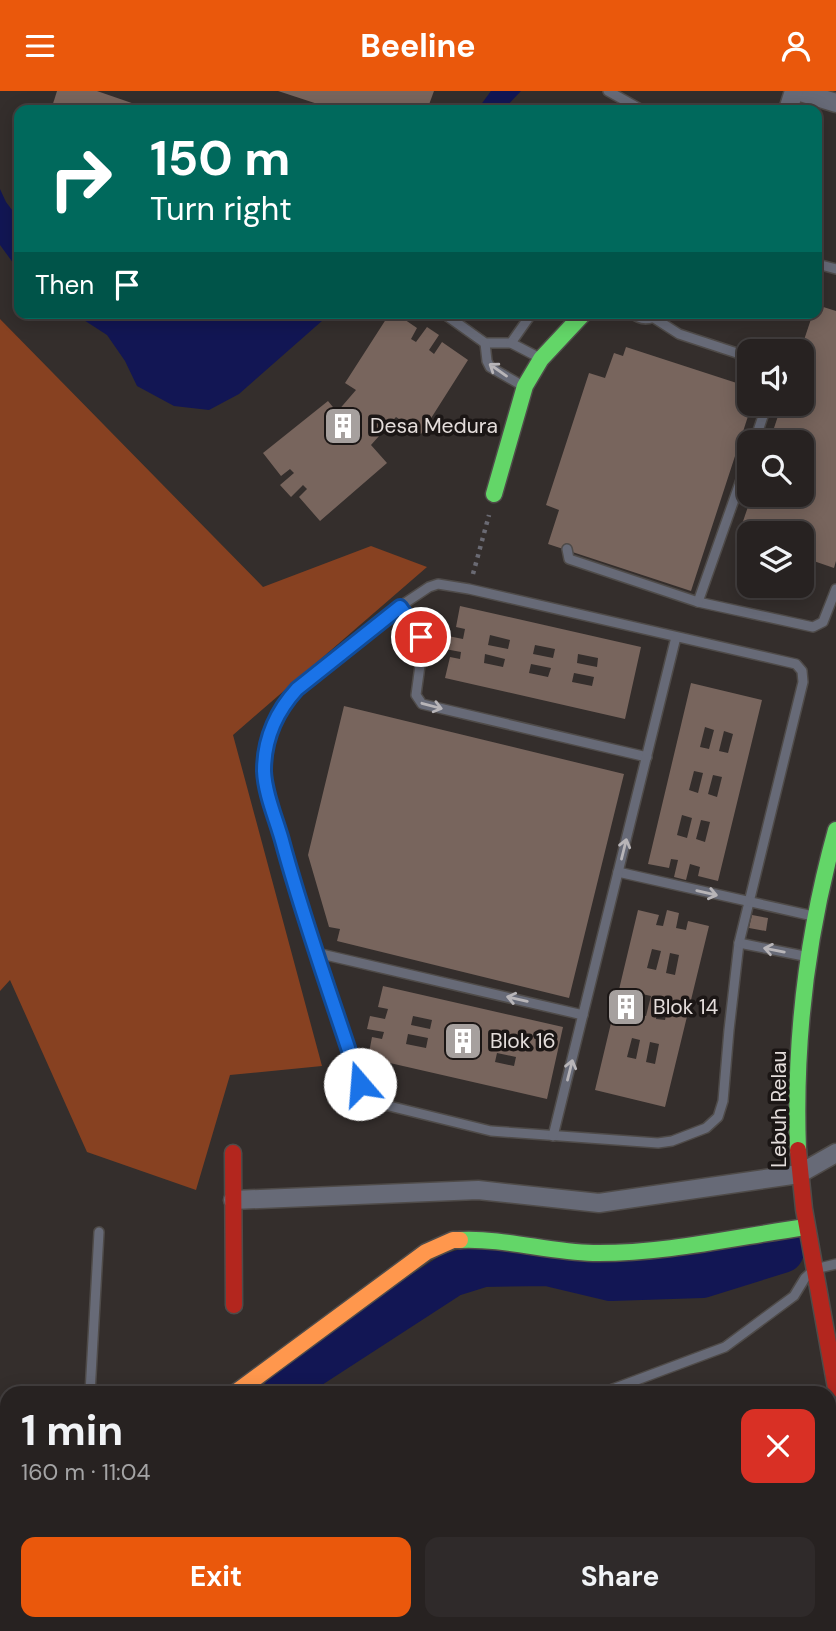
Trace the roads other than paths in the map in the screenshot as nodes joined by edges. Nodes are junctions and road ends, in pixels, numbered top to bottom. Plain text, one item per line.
1 (608, 91) edge
2 (795, 91) edge
3 (836, 103) edge
4 (633, 105) edge
5 (451, 319) edge
6 (528, 319) edge
7 (578, 319) edge
8 (661, 319) edge
9 (485, 343) junction
10 (511, 343) junction
11 (737, 353) edge
12 (541, 359) junction
13 (525, 386) junction
14 (737, 491) edge
15 (495, 494) road end
16 (566, 549) dead end
17 (836, 589) edge
18 (698, 602) junction
19 (400, 607) junction
20 (676, 637) junction
21 (647, 757) junction
22 (836, 830) edge
23 (618, 872) junction
24 (748, 902) junction
25 (815, 917) junction
26 (739, 943) junction
27 (317, 953) junction
28 (809, 957) junction
29 (583, 1015) junction
30 (553, 1136) junction
31 (233, 1153) dead end
32 (836, 1153) edge
33 (799, 1174) junction
34 (233, 1200) junction
35 (806, 1227) junction
36 (99, 1232) dead end
37 (836, 1265) edge
38 (815, 1269) junction
39 (234, 1304) dead end
40 (89, 1386) edge
41 (244, 1386) edge
42 (621, 1386) edge
43 (836, 1386) edge

1 - 4 lane
2 - 3 street
5 - 9 lane
6 - 10 lane
7 - 12 street
8 - 11 lane
9 - 10 lane
13 -> 9 lane
10 - 12 lane
12 - 13 street
13 - 15 street
14 - 18 lane
16 - 18 lane
17 - 18 lane
19 - 20 lane
19 -> 21 lane
19 - 27 lane
20 - 21 lane
20 - 24 lane
23 -> 21 lane
22 - 25 street, Lebuh Relau
23 -> 24 lane
23 - 29 lane
24 - 25 lane
24 - 26 lane
25 - 28 street, Lebuh Relau
28 -> 26 lane
26 - 30 lane
29 -> 27 lane
27 - 30 lane
28 - 33 street, Lebuh Relau
30 -> 29 lane
31 - 34 street
32 - 33 street
33 - 34 street
33 - 35 street, Lebuh Relau
34 - 39 street
35 - 38 street, Lebuh Relau
35 - 41 street
36 - 40 lane
37 - 38 lane
38 - 42 lane
38 - 43 street, Lebuh Relau

